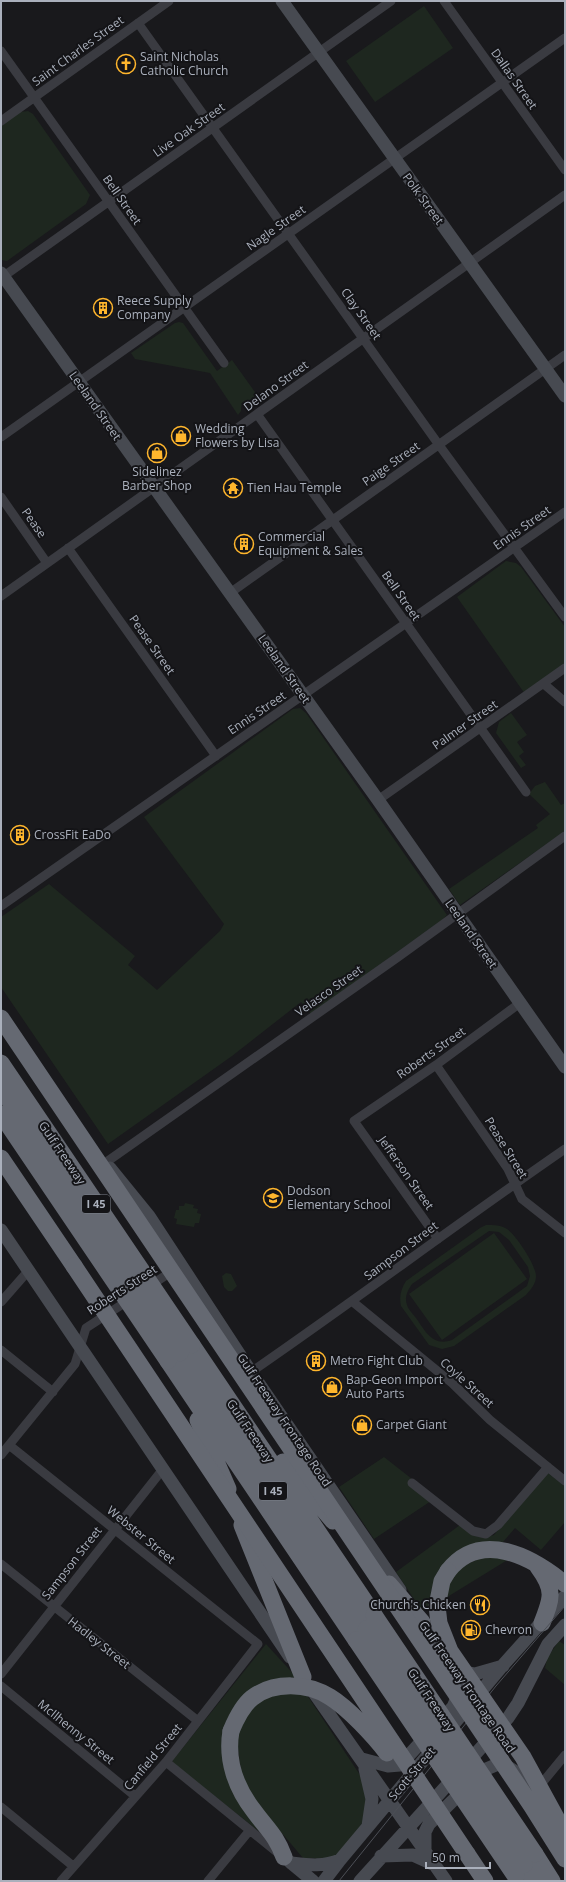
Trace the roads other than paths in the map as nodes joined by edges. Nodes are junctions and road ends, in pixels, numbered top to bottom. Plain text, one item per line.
1 (169, 1) edge
2 (282, 1) edge
3 (391, 1) edge
4 (444, 1) edge
5 (138, 23) junction
6 (565, 38) edge
7 (1, 51) edge
8 (318, 53) junction
9 (502, 82) junction
10 (34, 98) junction
11 (1, 121) edge
12 (213, 128) junction
13 (393, 158) junction
14 (565, 170) edge
15 (565, 195) edge
16 (108, 202) junction
17 (289, 234) junction
18 (469, 263) junction
19 (2, 276) edge
20 (184, 308) junction
21 (363, 338) junction
22 (565, 355) edge
23 (224, 364) dead end
24 (546, 369) junction
25 (78, 382) junction
26 (565, 396) edge
27 (257, 414) junction
28 (1, 437) edge
29 (439, 445) junction
30 (153, 487) junction
31 (1, 497) edge
32 (565, 512) edge
33 (333, 520) junction
34 (68, 548) junction
35 (514, 549) junction
36 (47, 563) junction
37 (230, 593) junction
38 (1, 596) edge
39 (565, 617) edge
40 (406, 623) junction
41 (565, 668) edge
42 (544, 684) junction
43 (303, 696) junction
44 (565, 702) edge
45 (481, 728) junction
46 (216, 756) junction
47 (526, 792) dead end
48 (378, 800) junction
49 (565, 836) edge
50 (1, 906) edge
51 (457, 913) junction
52 (520, 1003) junction
53 (1, 1010) edge
54 (5, 1022) edge
55 (1, 1036) edge
56 (1, 1062) edge
57 (436, 1065) junction
58 (565, 1067) edge
59 (1, 1088) edge
60 (1, 1114) edge
61 (354, 1121) joint
62 (565, 1149) edge
63 (1, 1158) edge
64 (105, 1163) junction
65 (1, 1167) edge
66 (515, 1183) junction
67 (1, 1230) edge
68 (565, 1233) edge
69 (438, 1239) junction
70 (74, 1266) junction
71 (180, 1266) junction
72 (28, 1270) junction
73 (1, 1302) edge
74 (352, 1302) junction
75 (80, 1347) junction
76 (1, 1350) edge
77 (180, 1353) junction
78 (251, 1372) junction
79 (179, 1378) junction
80 (53, 1392) junction
81 (228, 1398) junction
82 (9, 1446) junction
83 (1, 1455) edge
84 (548, 1467) junction
85 (164, 1469) junction
86 (565, 1481) edge
87 (412, 1483) dead end
88 (114, 1530) junction
89 (534, 1562) junction
90 (1, 1564) edge
91 (565, 1584) edge
92 (565, 1596) edge
93 (54, 1606) junction
94 (422, 1622) junction
95 (542, 1623) junction
96 (565, 1625) edge
97 (366, 1628) junction
98 (258, 1644) joint
99 (503, 1666) junction
100 (452, 1669) junction
101 (1, 1674) edge
102 (303, 1677) junction
103 (1, 1686) edge
104 (475, 1700) junction
105 (198, 1721) junction
106 (496, 1731) junction
107 (565, 1756) edge
108 (362, 1759) junction
109 (166, 1762) junction
110 (538, 1789) junction
111 (136, 1796) junction
112 (390, 1800) junction
113 (1, 1807) edge
114 (550, 1808) junction
115 (368, 1826) junction
116 (408, 1827) junction
117 (250, 1830) junction
118 (565, 1833) edge
119 (425, 1851) junction
120 (467, 1854) junction
121 (381, 1856) junction
122 (565, 1859) edge
123 (287, 1860) junction
124 (340, 1860) junction
125 (435, 1865) junction
126 (73, 1866) junction
127 (523, 1869) edge
128 (61, 1881) edge
129 (208, 1881) edge
130 (313, 1881) edge
131 (324, 1881) edge
132 (360, 1881) edge
133 (446, 1881) edge
134 (485, 1881) edge
135 (535, 1881) edge
136 (552, 1881) edge

1 - 5 street, Saint Charles Street
2 - 8 main road, Polk Street
3 - 8 street, Live Oak Street
4 - 9 street, Dallas Street
5 - 10 street, Saint Charles Street
5 - 12 street, Clay Street
6 - 9 street, Nagle Street
7 - 10 street, Bell Street
8 - 12 street, Live Oak Street
8 - 13 main road, Polk Street
9 - 13 street, Nagle Street
9 - 14 street, Dallas Street
10 - 11 street, Saint Charles Street
10 - 16 street, Bell Street
12 - 16 street, Live Oak Street
12 - 17 street, Clay Street
13 - 17 street, Nagle Street
13 - 18 main road, Polk Street
15 - 18 street, Delano Street
16 - 19 street, Live Oak Street
16 - 20 street, Bell Street
17 - 20 street, Nagle Street
17 - 21 street, Clay Street
18 - 21 street, Delano Street
18 - 24 main road, Polk Street
19 - 25 main road, Leeland Street
20 - 23 street, Bell Street
20 - 25 street, Nagle Street
21 - 27 street, Delano Street
21 - 29 street, Clay Street
22 - 24 street, Paige Street
24 - 26 main road, Polk Street
24 - 29 street, Paige Street
25 - 28 street, Nagle Street
25 - 30 main road, Leeland Street
27 - 30 street, Delano Street
27 - 33 street, Bell Street
29 - 33 street, Paige Street
29 - 35 street, Clay Street
30 - 34 street, Delano Street
30 - 37 main road, Leeland Street
31 - 36 street, Pease
32 - 35 street, Ennis Street
33 - 37 street, Paige Street
33 - 40 street, Bell Street
34 - 36 street, Delano Street
34 - 46 street, Pease Street
35 - 39 street, Clay Street
35 - 40 street, Ennis Street
36 - 38 street, Delano Street
37 - 43 main road, Leeland Street
40 - 43 street, Ennis Street
40 - 45 street, Bell Street
41 - 42 street, Palmer Street
42 - 44 street
42 - 45 street, Palmer Street
43 - 46 street, Ennis Street
43 - 48 main road, Leeland Street
45 - 47 street, Bell Street
45 - 48 street, Palmer Street
46 - 50 street, Ennis Street
48 - 51 main road, Leeland Street
49 - 51 street, Velasco Street
51 - 52 main road, Leeland Street
51 - 64 street, Velasco Street
52 - 57 street, Roberts Street
52 - 58 main road, Leeland Street
53 - 54 main road, Gulf Freeway Frontage Road
54 - 55 street
54 - 64 main road, Gulf Freeway Frontage Road
54 - 122 highway, bridge
56 - 77 highway, Gulf Freeway / I 45, bridge
57 - 61 street, Roberts Street
57 - 66 street, Pease Street
59 - 77 highway, Gulf Freeway / I 45, bridge
60 - 77 highway, Gulf Freeway / I 45, bridge
61 - 69 street, Jefferson Street
62 - 66 street, Sampson Street
63 - 70 highway
64 - 71 main road, Gulf Freeway Frontage Road
65 - 70 highway
66 - 68 street, Pease Street
66 - 69 street, Sampson Street
67 - 72 main road
69 - 74 street, Sampson Street
70 - 120 highway, bridge
71 - 75 street, Roberts Street
71 - 78 main road, Gulf Freeway Frontage Road
72 - 73 street
72 - 75 main road
74 - 78 street, Sampson Street
74 - 84 street, Coyle Street
75 - 80 street, Roberts Street
75 - 85 main road
76 - 80 street
77 - 79 highway, Gulf Freeway / I 45
77 - 81 highway, Gulf Freeway / I 45
77 - 97 highway, Gulf Freeway / I 45
78 - 94 main road, Gulf Freeway Frontage Road
79 - 97 highway, Gulf Freeway / I 45
79 - 102 highway
80 - 82 street, Roberts Street
81 - 94 highway
81 - 97 highway, Gulf Freeway / I 45
82 - 83 street, Roberts Street
82 - 88 street, Webster Street
84 - 86 street, Coyle Street
84 - 87 street
85 - 88 street, Sampson Street
85 - 102 main road
88 - 93 street, Sampson Street
88 - 98 street, Webster Street
89 - 91 highway
89 - 95 highway
89 - 118 highway, bridge
90 - 93 street, Hadley Street
92 - 95 main road, Scott Street
93 - 101 street, Sampson Street
93 - 105 street, Hadley Street
94 - 100 main road, Gulf Freeway Frontage Road
95 - 99 main road, Scott Street
96 - 106 main road
97 - 127 highway, Gulf Freeway / I 45, bridge
98 - 105 street, Canfield Street
99 - 100 main road
99 - 104 main road, Scott Street
100 - 104 main road, Gulf Freeway Frontage Road
100 - 108 main road
102 - 108 main road
103 - 111 street, McIlhenny Street
104 - 106 main road, Gulf Freeway Frontage Road
104 - 112 main road, Scott Street
105 - 109 street, Canfield Street
106 - 110 main road, Gulf Freeway Frontage Road
106 - 116 main road
107 - 110 street
108 - 112 main road
108 - 115 main road
109 - 111 street, Canfield Street
109 - 117 street
110 - 114 main road, Gulf Freeway Frontage Road
111 - 126 street, Canfield Street
112 - 115 main road, Scott Street
112 - 116 main road
113 - 126 street
114 - 118 main road, Gulf Freeway Frontage Road
114 - 119 main road
115 - 124 main road, Scott Street
116 - 119 main road
116 - 121 main road
117 - 123 street
117 - 129 street
119 - 125 main road
120 - 123 highway, bridge
120 - 134 highway
121 - 125 main road
121 - 132 main road
123 - 124 main road
123 - 130 main road
124 - 131 main road, Scott Street
125 - 133 main road
126 - 128 street, Canfield Street
127 - 135 highway, Gulf Freeway / I 45
127 - 136 highway, Gulf Freeway / I 45

